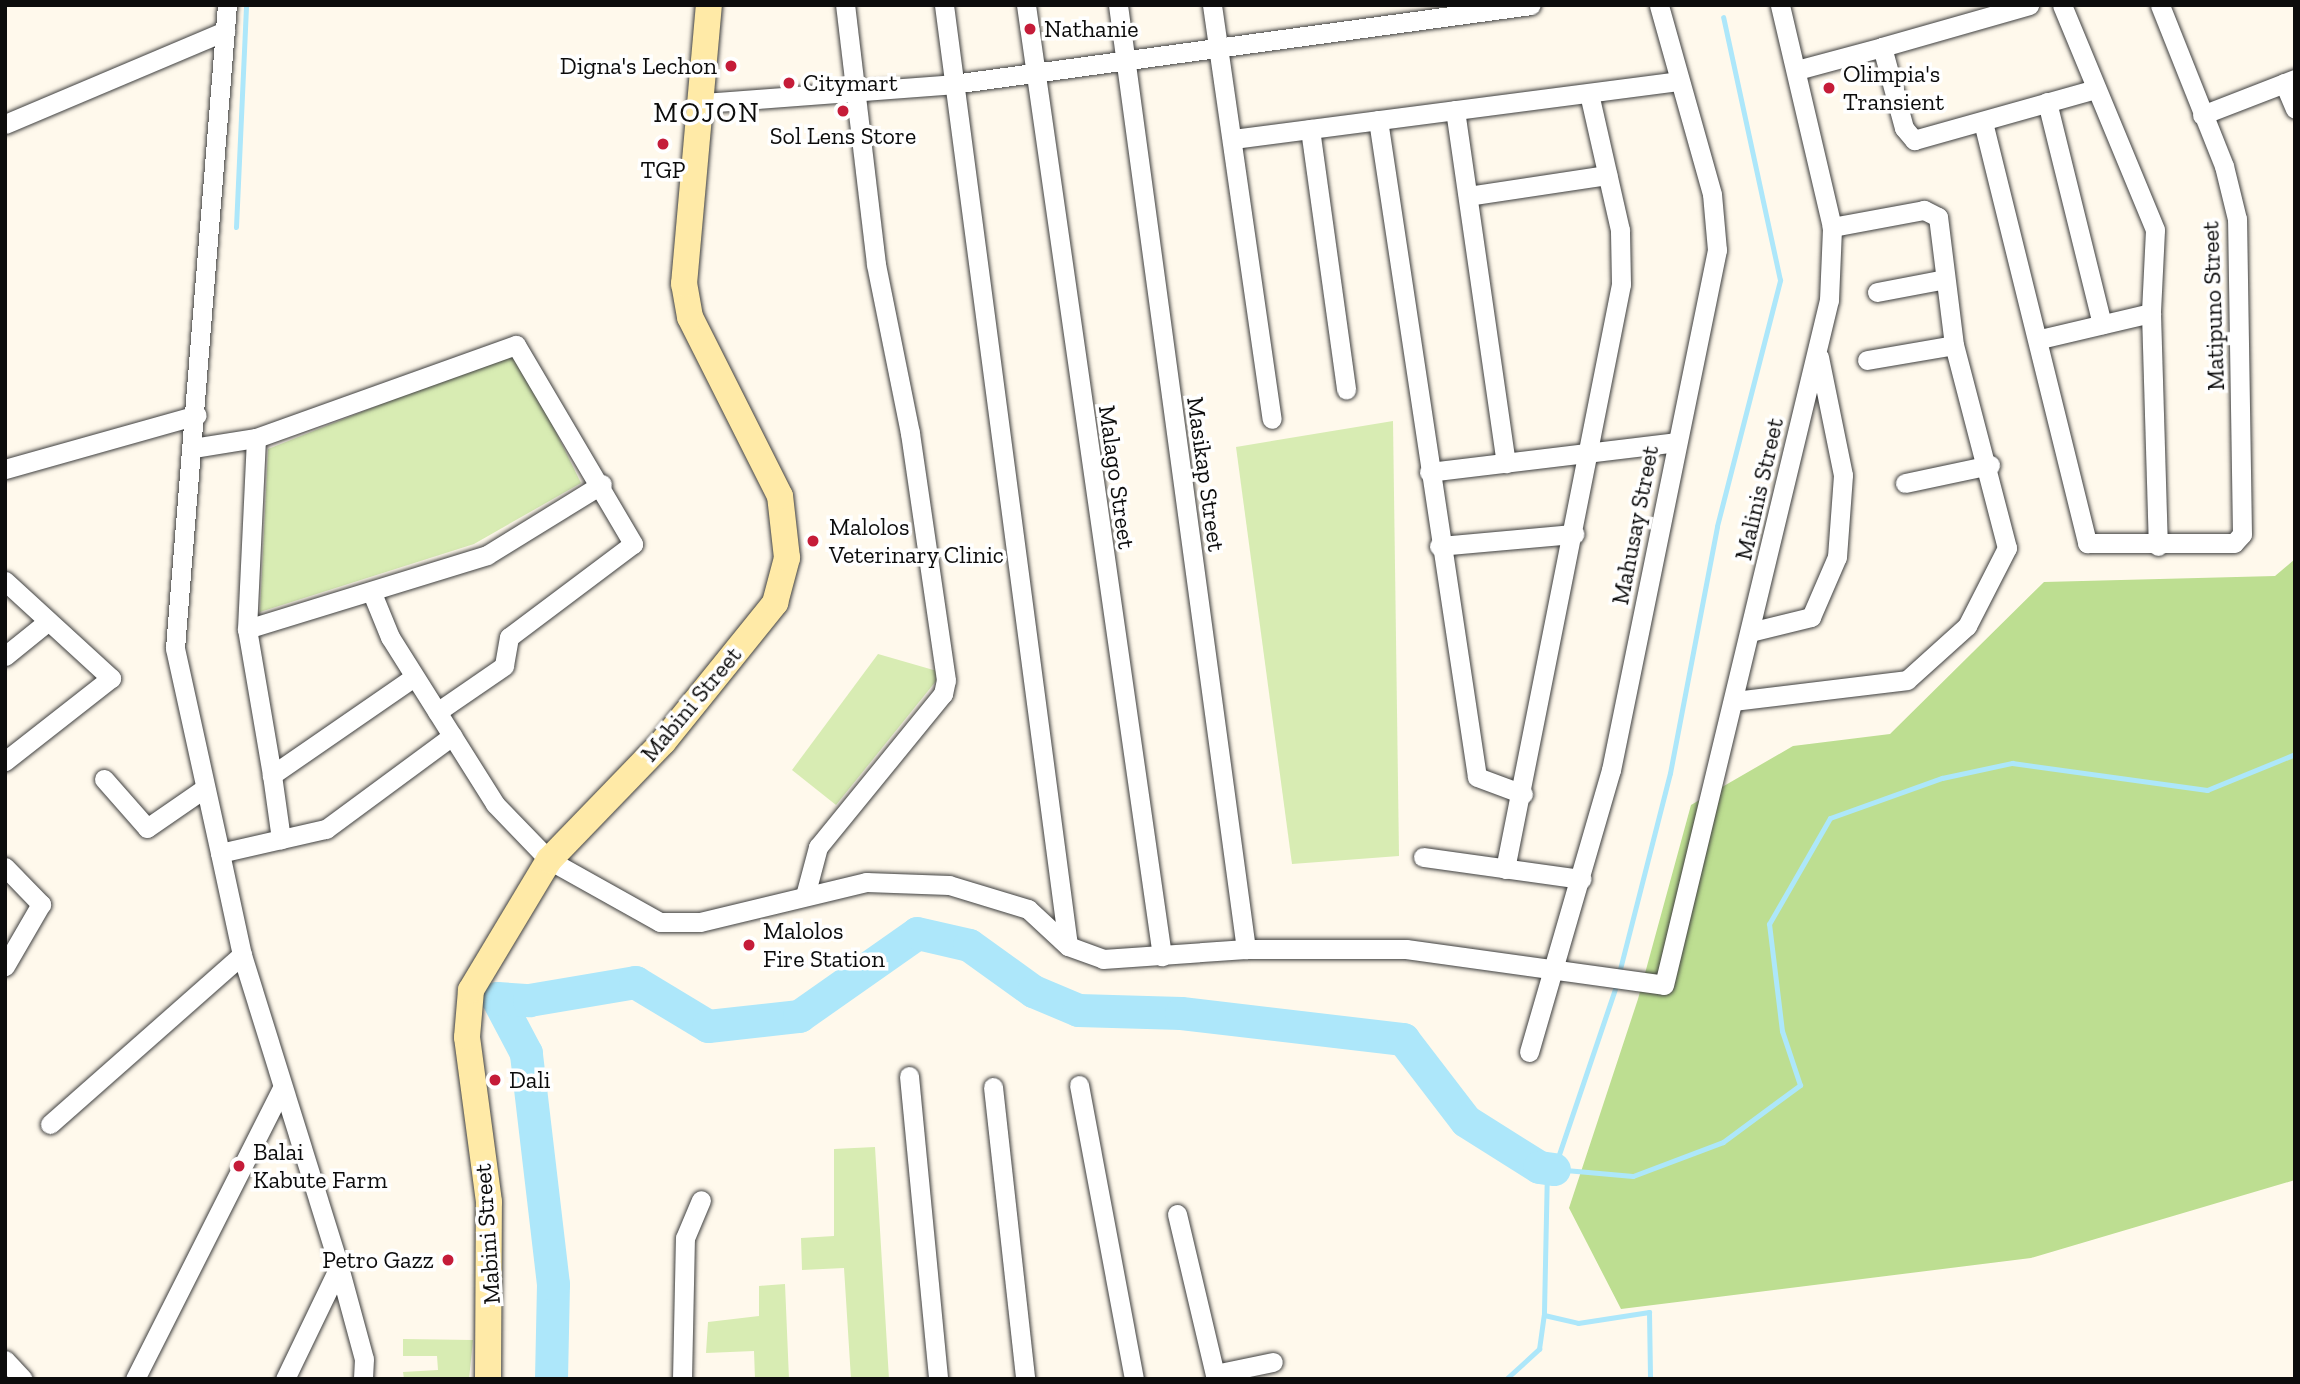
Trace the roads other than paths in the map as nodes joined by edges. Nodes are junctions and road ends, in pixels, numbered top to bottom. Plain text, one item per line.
1 (227, 5) edge
2 (709, 5) edge
3 (845, 5) edge
4 (944, 5) edge
5 (1026, 5) edge
6 (1118, 5) edge
7 (1212, 5) edge
8 (1531, 5) edge
9 (1659, 5) edge
10 (1780, 5) edge
11 (2029, 5) edge
12 (2062, 5) edge
13 (2160, 5) edge
14 (225, 31) junction
15 (1882, 47) junction
16 (1219, 48) junction
17 (1125, 62) junction
18 (1797, 70) junction
19 (1033, 73) junction
20 (1678, 81) junction
21 (2289, 81) edge
22 (953, 84) junction
23 (2096, 89) junction
24 (1589, 94) junction
25 (855, 95) junction
26 (2047, 102) junction
27 (703, 103) junction
28 (2295, 109) edge
29 (1455, 110) junction
30 (2203, 115) junction
31 (1378, 120) junction
32 (1983, 121) junction
33 (5, 124) edge
34 (1310, 129) junction
35 (1233, 139) junction
36 (1607, 175) junction
37 (1468, 196) junction
38 (1832, 227) junction
39 (1945, 279) junction
40 (1877, 292) dead end
41 (2151, 313) junction
42 (2102, 324) junction
43 (2040, 340) junction
44 (1954, 345) junction
45 (1817, 350) junction
46 (1867, 360) dead end
47 (1346, 390) dead end
48 (197, 415) junction
49 (1272, 419) dead end
50 (256, 439) junction
51 (1676, 442) junction
52 (193, 449) junction
53 (1589, 452) junction
54 (1506, 463) junction
55 (1990, 466) junction
56 (5, 468) edge
57 (1429, 472) junction
58 (1905, 482) dead end
59 (602, 484) junction
60 (1574, 534) junction
61 (1439, 546) junction
62 (2158, 546) junction
63 (5, 581) edge
64 (372, 593) junction
65 (47, 622) junction
66 (247, 629) junction
67 (1750, 632) junction
68 (5, 656) edge
69 (414, 677) junction
70 (1734, 702) junction
71 (437, 712) junction
72 (452, 736) junction
73 (5, 761) edge
74 (272, 775) junction
75 (104, 779) dead end
76 (205, 788) junction
77 (1523, 794) junction
78 (281, 839) junction
79 (220, 853) junction
80 (1423, 858) dead end
81 (549, 860) junction
82 (5, 867) edge
83 (1505, 869) junction
84 (1581, 879) junction
85 (806, 892) junction
86 (1068, 946) junction
87 (1246, 949) junction
88 (242, 955) junction
89 (1162, 956) junction
90 (5, 966) edge
91 (1553, 967) junction
92 (1530, 1052) dead end
93 (909, 1076) dead end
94 (1079, 1085) dead end
95 (993, 1087) dead end
96 (282, 1088) junction
97 (50, 1124) dead end
98 (701, 1200) dead end
99 (1177, 1214) dead end
100 (339, 1267) junction
101 (5, 1360) edge
102 (1272, 1362) dead end
103 (1216, 1377) edge
104 (23, 1379) edge
105 (135, 1379) edge
106 (285, 1379) edge
107 (363, 1379) edge
108 (488, 1379) edge
109 (682, 1379) edge
110 (939, 1379) edge
111 (1026, 1379) edge
112 (1134, 1379) edge

1 - 14 street
2 - 27 main road, Mabini Street
3 - 25 street
4 - 22 street
5 - 19 street, Malago Street
6 - 17 street, Masikap Street
7 - 16 street
8 - 16 street
9 - 20 street, Mahusay Street
10 - 18 street, Malinis Street
11 - 15 street
12 - 23 street
13 - 30 street, Matipuno Street
14 - 33 street
14 - 48 street
15 - 18 street
15 - 32 street
16 - 17 street
16 - 35 street
17 - 19 street
17 - 87 street, Masikap Street
18 - 38 street, Malinis Street
19 - 22 street
19 - 89 street, Malago Street
20 - 24 street
20 - 51 street, Mahusay Street
21 - 28 street
21 - 30 street
22 - 25 street
22 - 86 street
23 - 26 street
23 - 41 street
24 - 29 street
24 - 36 street
25 - 27 street
25 - 85 street
26 - 32 street
26 - 42 street
27 - 81 main road, Mabini Street
29 - 31 street
29 - 37 street
30 - 62 street, Matipuno Street
31 - 34 street
31 - 57 street
32 - 43 street
34 - 35 street
34 - 47 street
35 - 49 street
36 - 37 street
36 - 53 street
37 - 54 street
38 - 39 street
38 - 45 street, Malinis Street
39 - 40 street
39 - 44 street
41 - 42 street
41 - 62 street
42 - 43 street
43 - 62 street
44 - 46 street
44 - 55 street
45 - 67 street, Malinis Street
45 - 67 street
48 - 52 street
48 - 56 street
50 - 52 street
50 - 59 street
50 - 66 street
51 - 53 street
51 - 84 street, Mahusay Street
52 - 76 street
53 - 54 street
53 - 60 street
54 - 57 street
55 - 58 street
55 - 70 street
57 - 61 street
59 - 64 street
59 - 71 street
60 - 61 street
60 - 77 street
61 - 77 street
63 - 65 street
64 - 66 street
64 - 69 street
65 - 68 street
65 - 73 street
66 - 74 street
67 - 70 street, Malinis Street
69 - 71 street
69 - 74 street
70 - 91 street, Malinis Street
71 - 72 street
72 - 78 street
72 - 81 street
74 - 78 street
75 - 76 street
76 - 79 street
77 - 83 street
78 - 79 street
79 - 88 street
80 - 83 street
81 - 85 street
81 - 108 main road, Mabini Street
82 - 90 street
83 - 84 street
84 - 91 street, Mahusay Street
85 - 86 street
86 - 89 street
87 - 89 street
87 - 91 street
88 - 96 street
88 - 97 street
91 - 92 street, Mahusay Street
93 - 110 street
94 - 112 street
95 - 111 street
96 - 100 street
96 - 105 street
98 - 109 street
99 - 103 street
100 - 106 street
100 - 107 street
101 - 104 street
102 - 103 street

